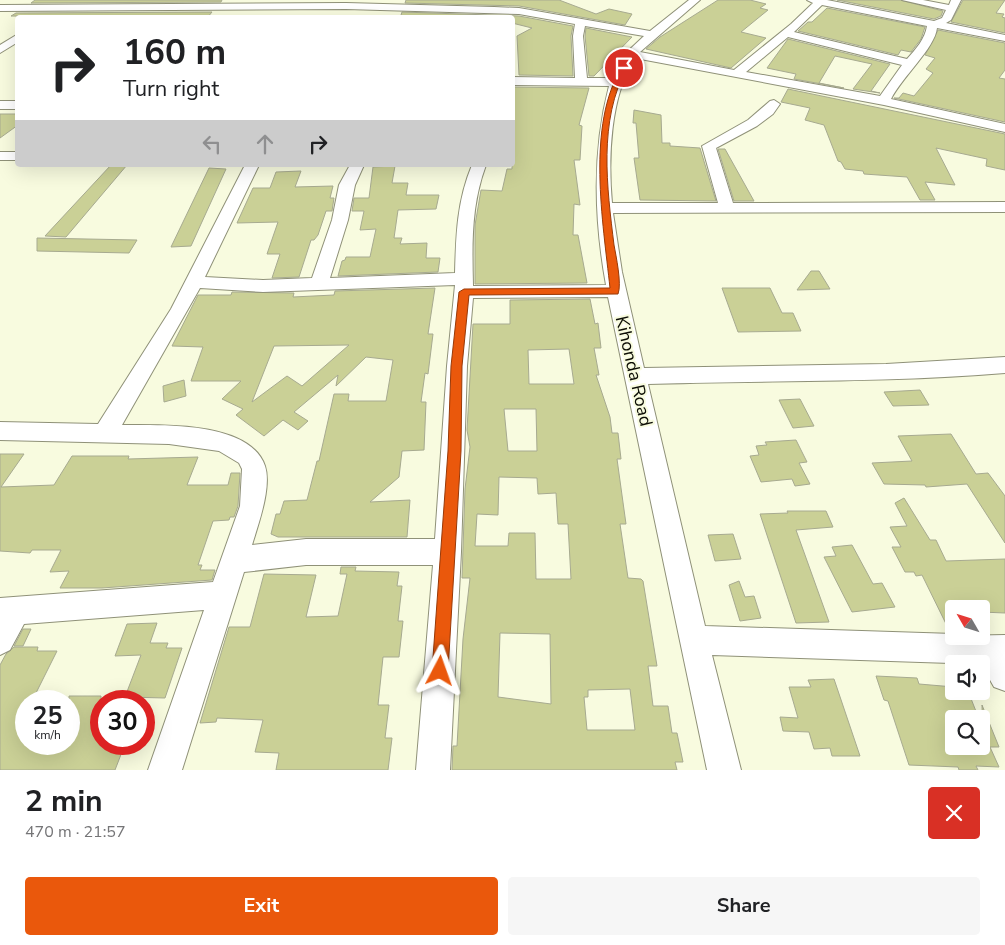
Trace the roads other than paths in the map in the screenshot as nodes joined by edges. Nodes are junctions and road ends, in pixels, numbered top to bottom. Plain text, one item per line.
1 (505, 0) edge
2 (695, 0) edge
3 (907, 0) edge
4 (818, 1) edge
5 (128, 3) edge
6 (349, 3) edge
7 (61, 4) edge
8 (248, 4) edge
9 (420, 4) edge
10 (954, 4) edge
11 (0, 8) edge
12 (518, 11) junction
13 (437, 13) edge
14 (49, 15) edge
15 (240, 15) edge
16 (580, 22) junction
17 (932, 25) junction
18 (786, 33) junction
19 (650, 34) junction
20 (1005, 38) edge
21 (15, 40) edge
22 (0, 50) edge
23 (632, 54) junction
24 (908, 63) junction
25 (736, 74) junction
26 (581, 80) junction
27 (515, 81) edge
28 (616, 82) junction
29 (884, 102) junction
30 (15, 104) edge
31 (774, 104) dead end
32 (0, 105) edge
33 (1005, 128) edge
34 (0, 156) edge
35 (15, 156) edge
36 (251, 167) edge
37 (356, 167) edge
38 (478, 167) edge
39 (1005, 207) edge
40 (605, 208) junction
41 (727, 208) junction
42 (193, 282) junction
43 (319, 284) junction
44 (464, 286) junction
45 (615, 291) junction
46 (1005, 365) edge
47 (637, 376) junction
48 (0, 431) edge
49 (105, 433) junction
50 (448, 552) junction
51 (234, 560) junction
52 (222, 595) junction
53 (7, 612) edge
54 (0, 640) edge
55 (693, 640) junction
56 (998, 650) edge
57 (1005, 676) edge
58 (165, 770) edge
59 (432, 770) edge
60 (724, 770) edge

1 - 12 street
2 - 19 street, Kihonda Road
3 - 10 street
4 - 17 street
4 - 18 street
5 - 7 street
5 - 8 street
6 - 8 street
6 - 9 street
7 - 11 street
7 - 14 street
8 - 15 street
9 - 13 street
10 - 17 street
12 - 13 street
12 - 16 street
16 - 19 street
16 - 26 street
17 - 20 street
17 - 24 street
18 - 24 street
18 - 25 street
19 - 23 street, Kihonda Road
21 - 22 street
23 - 25 street
23 - 28 street, Kihonda Road
24 - 29 street
25 - 29 street
26 - 27 street
26 - 28 street
28 - 40 street, Kihonda Road
29 - 33 street
30 - 32 street
31 - 41 street
34 - 35 street
36 - 42 street
37 - 43 street
38 - 44 street
39 - 41 street
40 - 41 street
40 - 45 street, Kihonda Road
42 - 43 street
42 - 49 street
43 - 44 street
44 - 45 street
44 - 50 street
45 - 47 street, Kihonda Road
46 - 47 street
47 - 55 street, Kihonda Road
48 - 49 street
49 - 51 street
50 - 51 street
50 - 59 street
51 - 52 street
52 - 53 street
52 - 58 street
53 - 54 street
55 - 56 street
55 - 60 street, Kihonda Road
56 - 57 street

